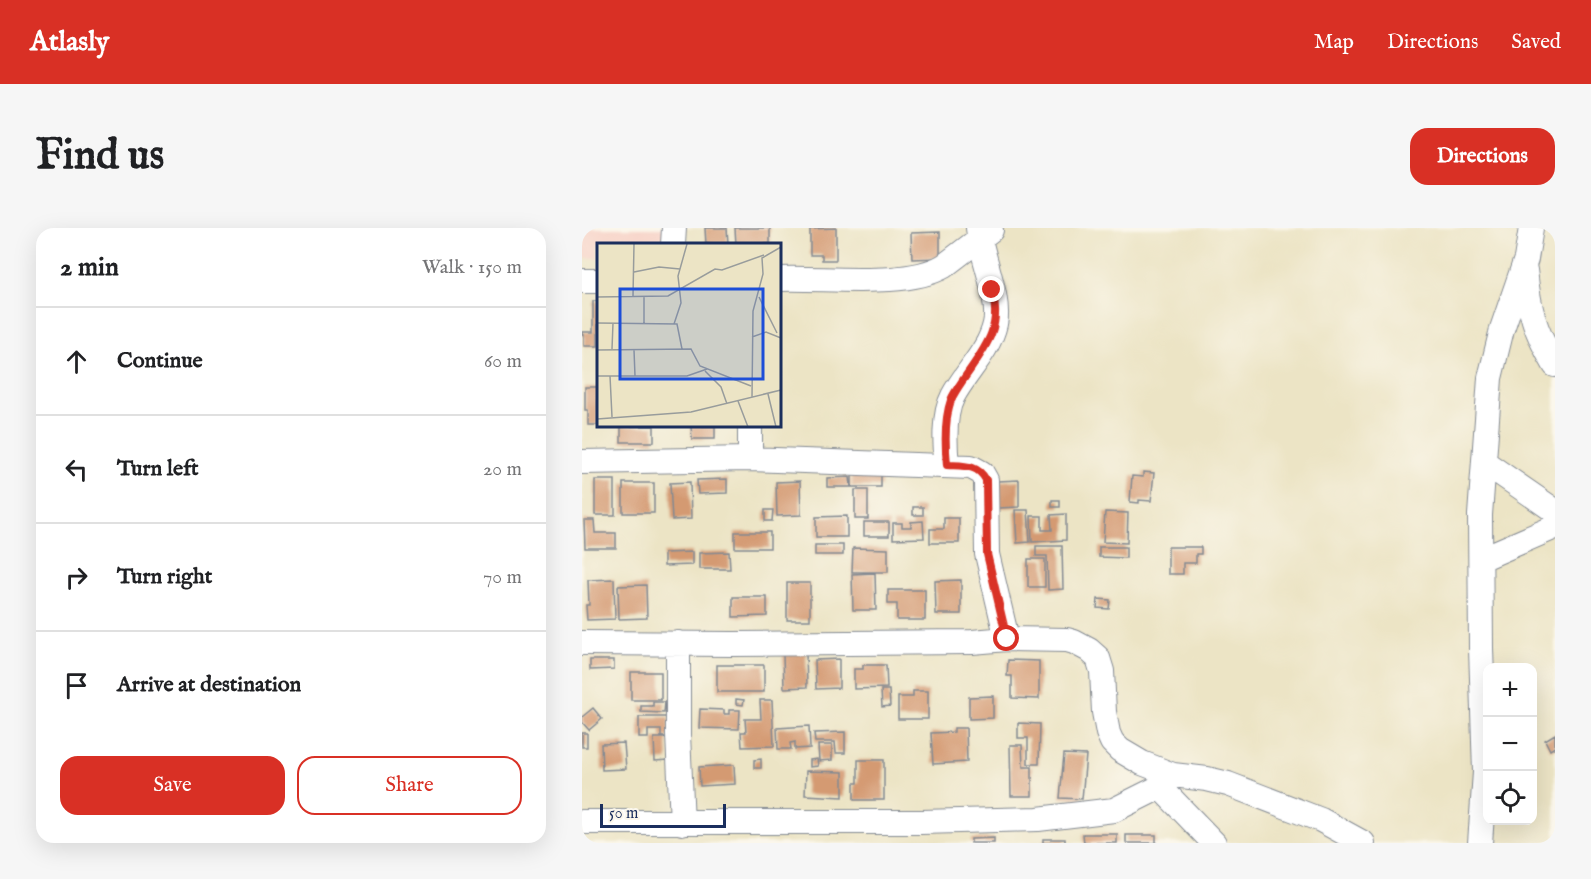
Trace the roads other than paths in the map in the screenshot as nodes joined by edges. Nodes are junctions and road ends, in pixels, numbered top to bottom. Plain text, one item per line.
1 (674, 228) edge
2 (1531, 228) edge
3 (984, 232) edge
4 (673, 243) edge
5 (1524, 264) junction
6 (782, 279) edge
7 (1555, 365) edge
8 (750, 428) edge
9 (750, 459) junction
10 (582, 462) edge
11 (1484, 462) junction
12 (947, 465) junction
13 (1555, 511) edge
14 (1555, 527) edge
15 (1481, 559) junction
16 (1007, 639) junction
17 (582, 642) edge
18 (678, 644) junction
19 (1166, 781) junction
20 (582, 822) edge
21 (682, 823) junction
22 (1214, 843) edge
23 (1364, 843) edge
24 (1480, 843) edge

1 - 4 street
2 - 5 street
3 - 6 street
3 - 12 street
5 - 7 street
5 - 11 street
8 - 9 street
9 - 10 street
9 - 12 street
11 - 13 street
11 - 15 street
12 - 16 street
14 - 15 street
15 - 24 street
16 - 18 street
16 - 19 street
17 - 18 street
18 - 21 street
19 - 21 street
19 - 22 street
19 - 23 street
20 - 21 street

